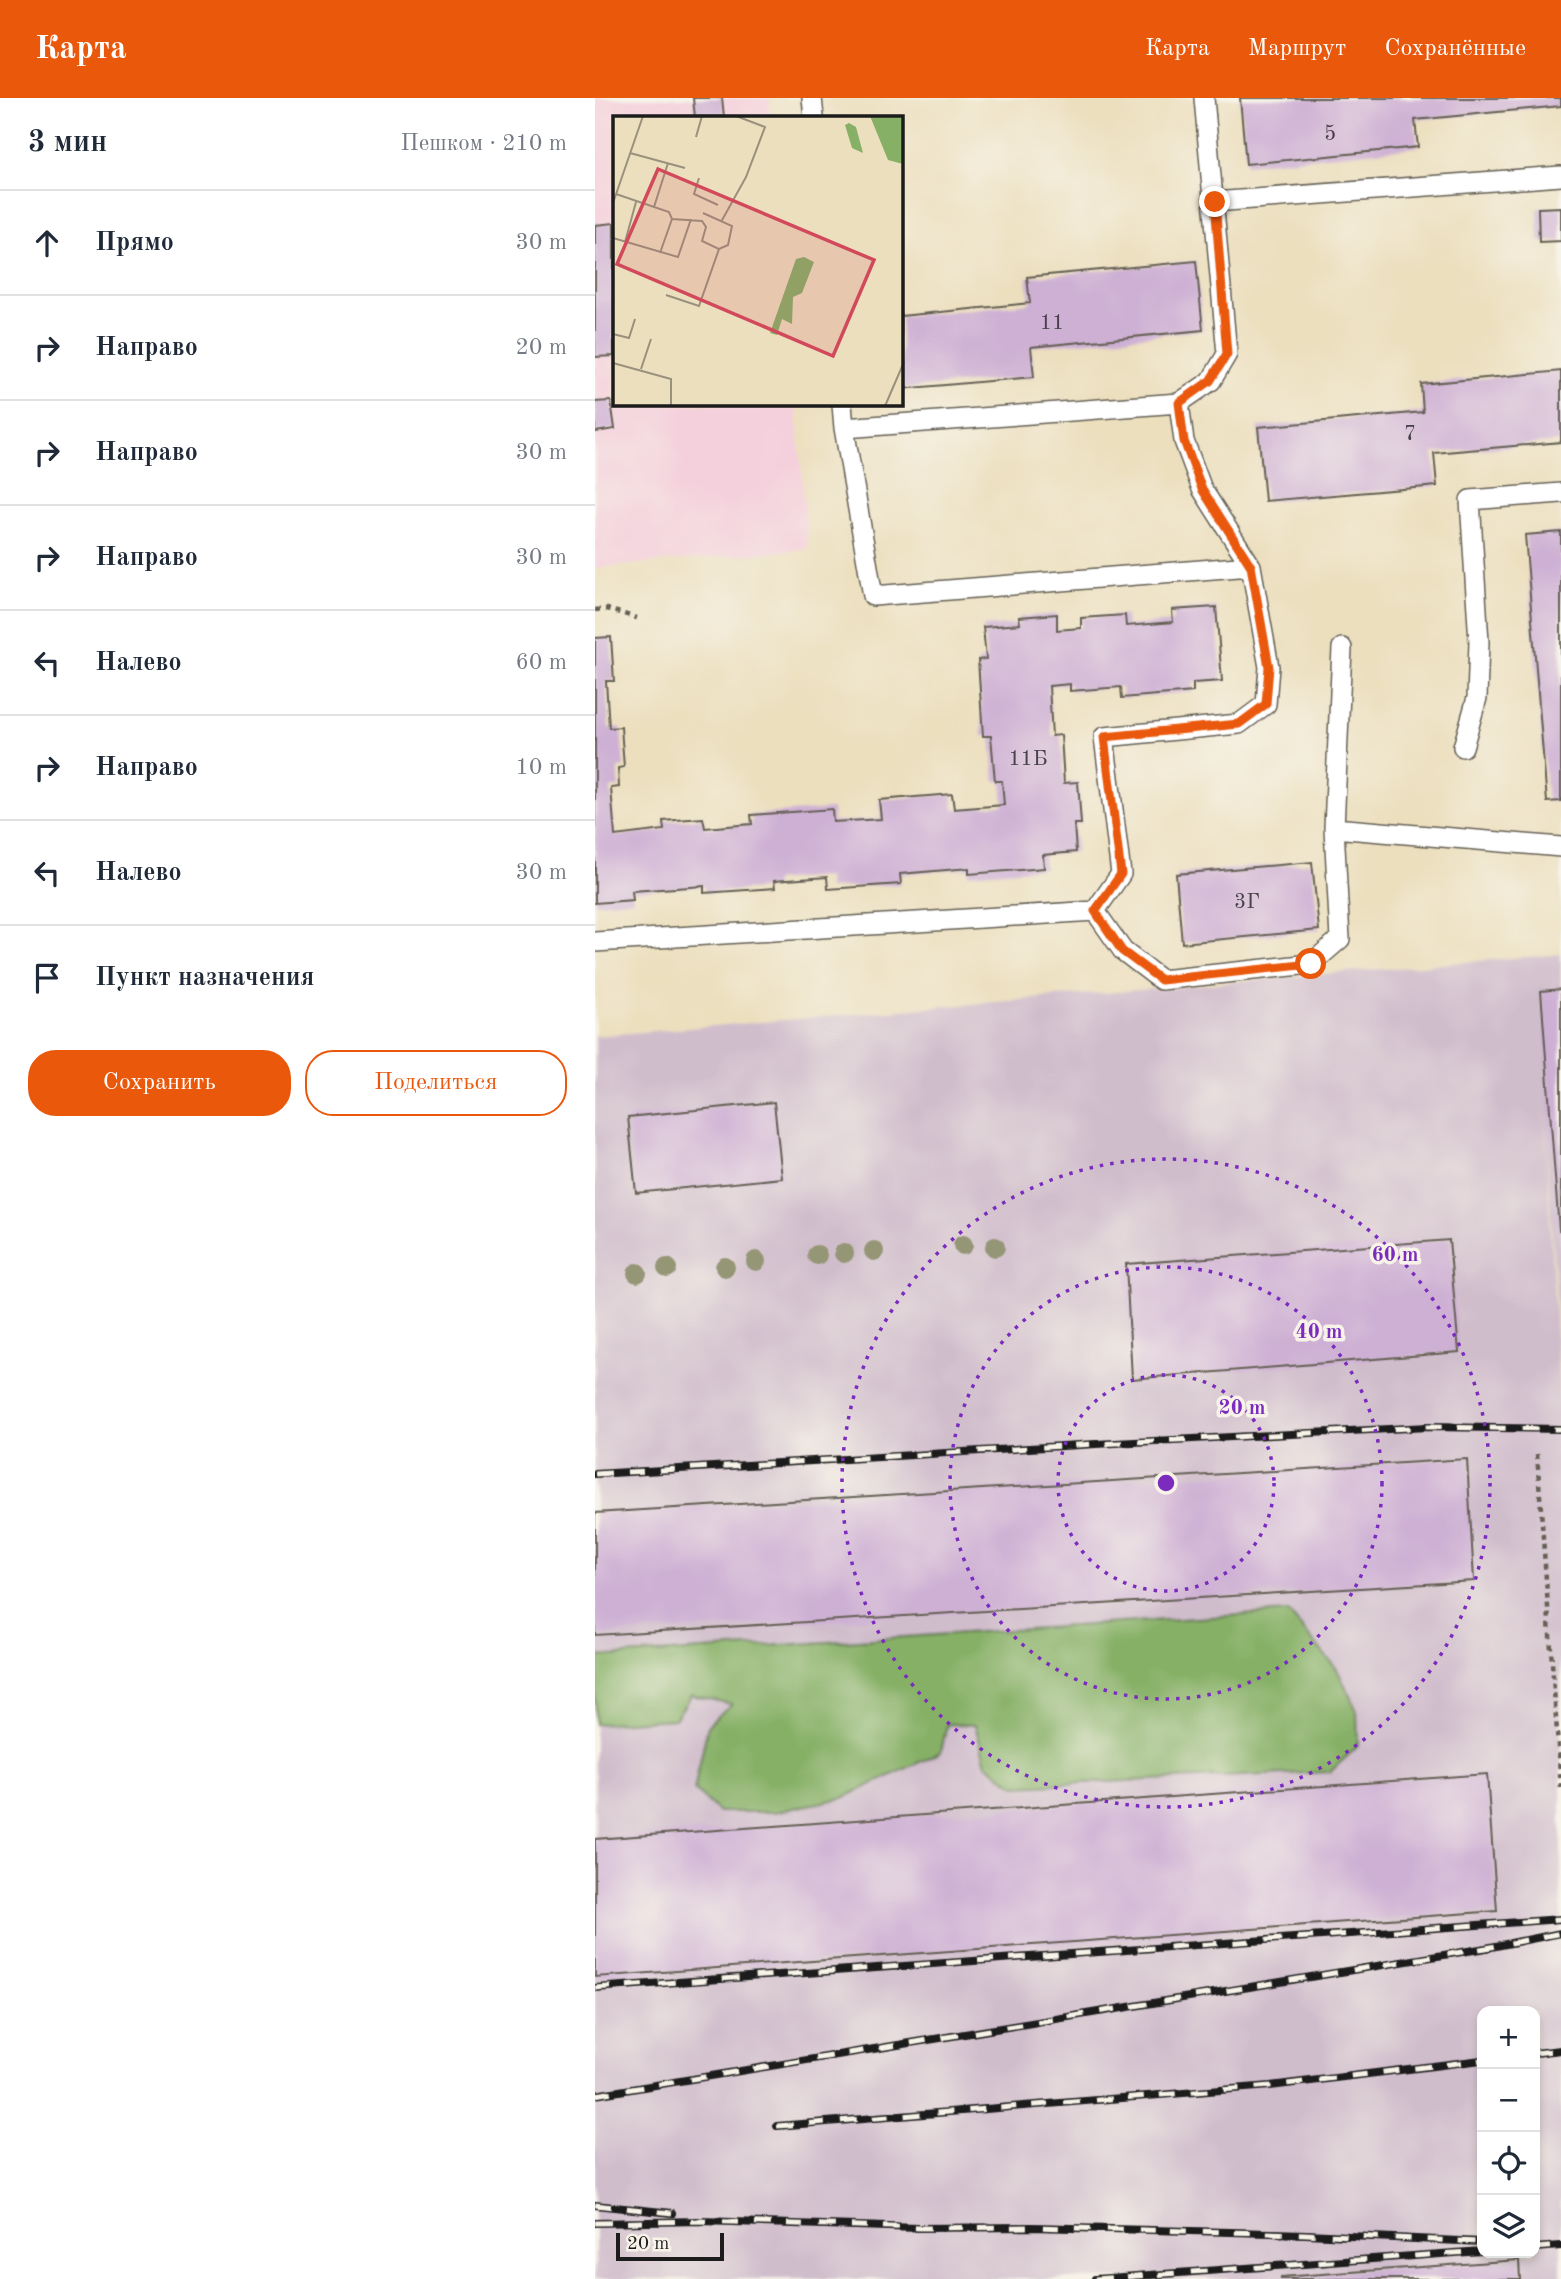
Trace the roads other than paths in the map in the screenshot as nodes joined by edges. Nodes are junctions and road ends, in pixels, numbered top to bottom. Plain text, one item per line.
1 (812, 98) edge
2 (1204, 98) edge
3 (814, 116) edge
4 (1561, 176) edge
5 (1215, 202) junction
6 (1179, 403) junction
7 (842, 406) edge
8 (844, 428) junction
9 (1561, 493) edge
10 (1251, 566) junction
11 (1342, 648) dead end
12 (1463, 747) dead end
13 (1334, 828) junction
14 (1561, 847) edge
15 (1095, 911) junction
16 (595, 942) edge

1 - 3 lane
2 - 5 lane
4 - 5 lane
5 - 6 lane
6 - 8 lane
6 - 10 lane
7 - 8 lane
8 - 10 lane
9 - 12 lane
10 - 15 lane
11 - 13 lane
13 - 14 lane
13 - 15 lane
15 - 16 lane

